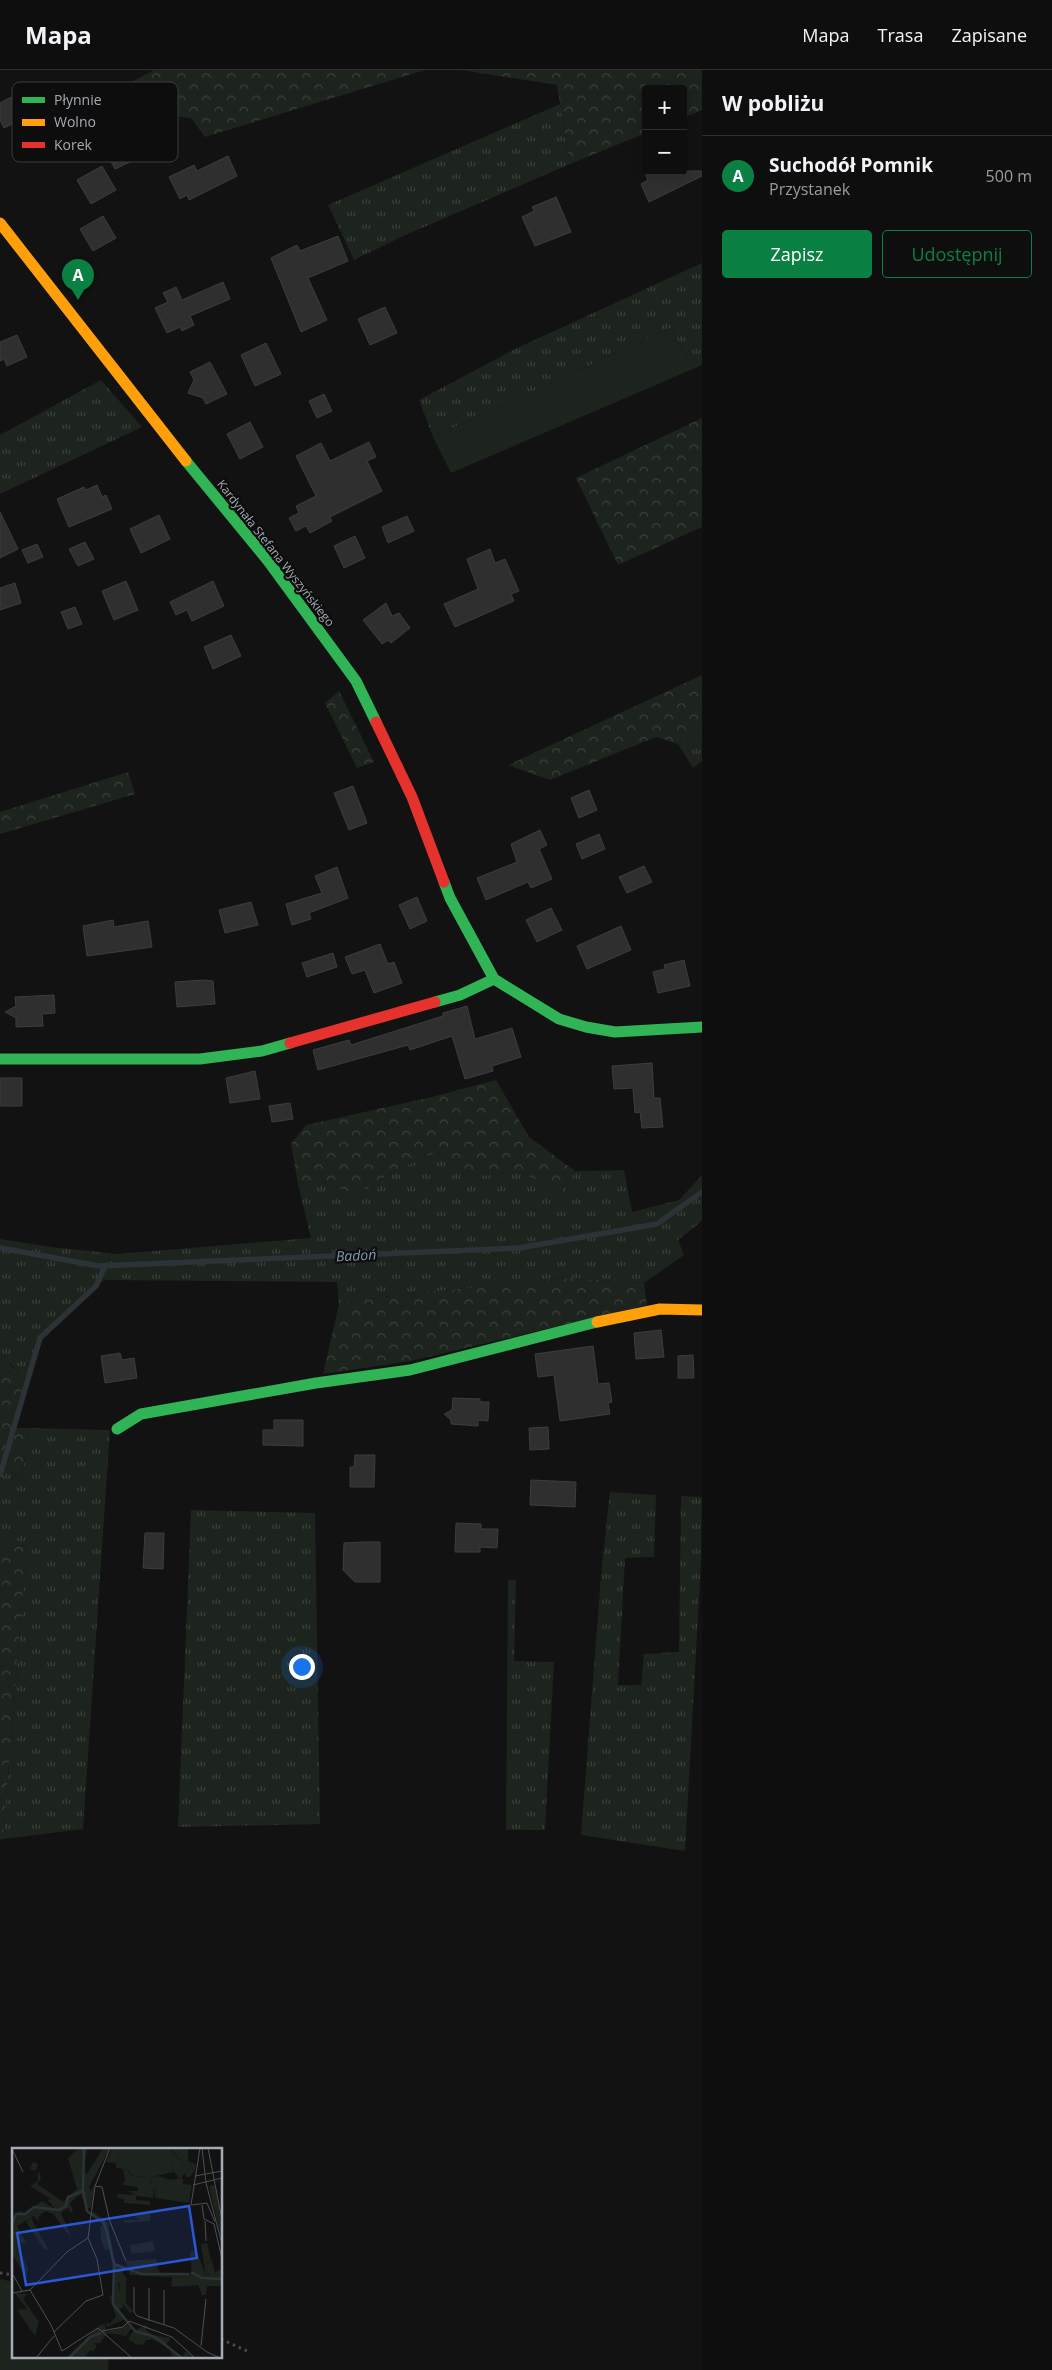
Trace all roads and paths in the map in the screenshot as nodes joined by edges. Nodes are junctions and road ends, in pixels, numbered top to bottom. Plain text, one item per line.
1 (0, 223) edge
2 (494, 979) junction
3 (702, 1026) edge
4 (0, 1059) edge
5 (702, 1310) edge
6 (117, 1429) dead end
7 (222, 2339) edge
8 (249, 2352) dead end

1 - 2 street, Kardynała Stefana Wyszyńskiego
2 - 3 street, Kardynała Stefana Wyszyńskiego
2 - 4 street
5 - 6 street
7 - 8 path

